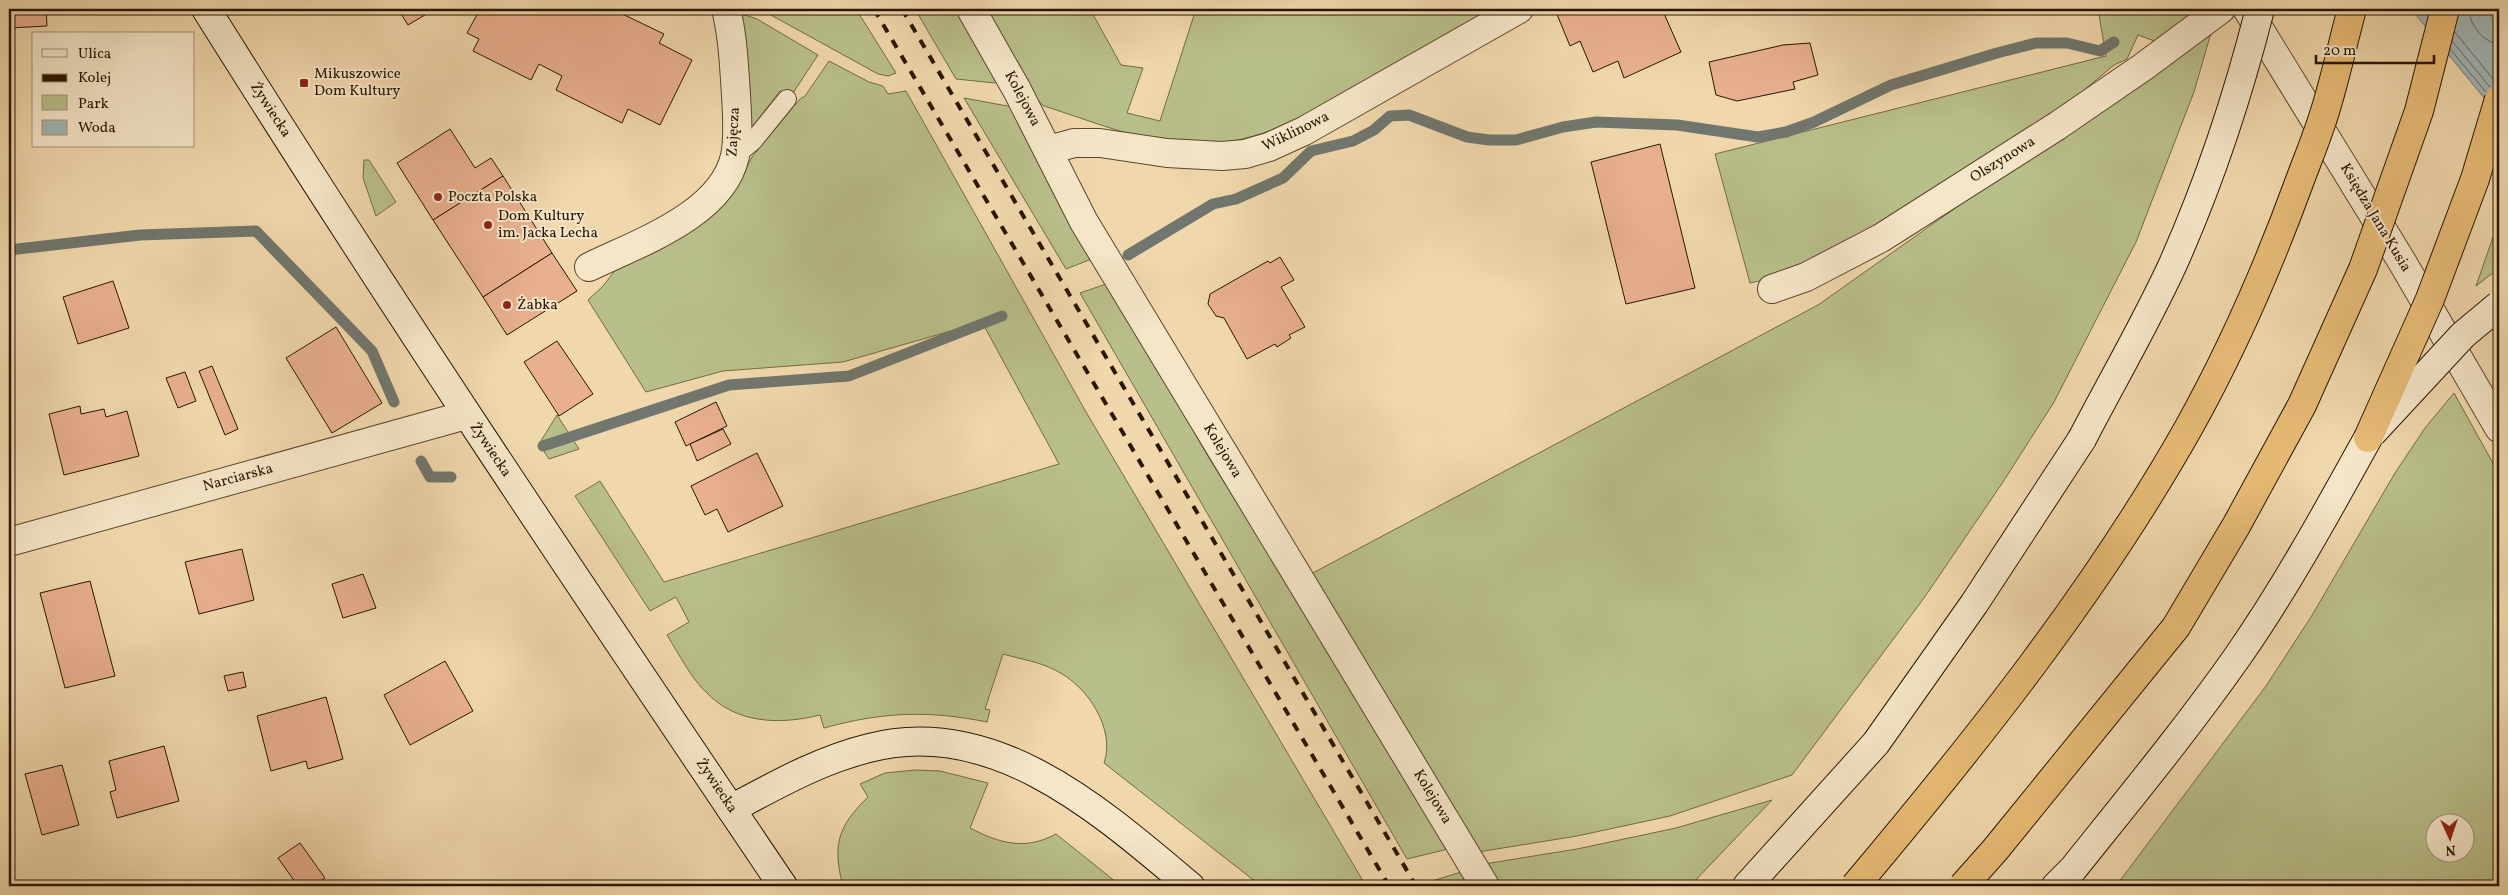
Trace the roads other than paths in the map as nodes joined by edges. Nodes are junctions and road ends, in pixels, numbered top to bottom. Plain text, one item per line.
1 (206, 9) edge
2 (726, 9) edge
3 (971, 9) edge
4 (1519, 9) edge
5 (2221, 9) edge
6 (2247, 9) edge
7 (2260, 9) edge
8 (2352, 9) edge
9 (2445, 9) edge
10 (787, 99) dead end
11 (2499, 99) edge
12 (1049, 150) junction
13 (735, 156) junction
14 (589, 267) dead end
15 (1772, 289) dead end
16 (2499, 305) edge
17 (466, 415) junction
18 (2499, 428) edge
19 (2368, 438) junction
20 (9, 542) edge
21 (731, 809) junction
22 (783, 886) edge
23 (1190, 886) edge
24 (1485, 886) edge
25 (1747, 886) edge
26 (1855, 886) edge
27 (1963, 886) edge
28 (2056, 886) edge

1 - 17 street, Żywiecka
2 - 13 street, Zajęcza
3 - 12 street, Kolejowa
4 - 12 street, Wiklinowa
5 - 15 street, Olszynowa
6 - 18 street, Księdza Jana Kusia
7 - 25 street, bridge
8 - 26 highway, bridge
9 - 27 highway, bridge
10 - 13 lane
11 - 19 highway, bridge
12 - 24 street, Kolejowa
13 - 14 street, Zajęcza
16 - 19 street, bridge
17 - 20 street, Narciarska
17 - 21 street, Żywiecka
19 - 28 street
21 - 22 street, Żywiecka
21 - 23 street

